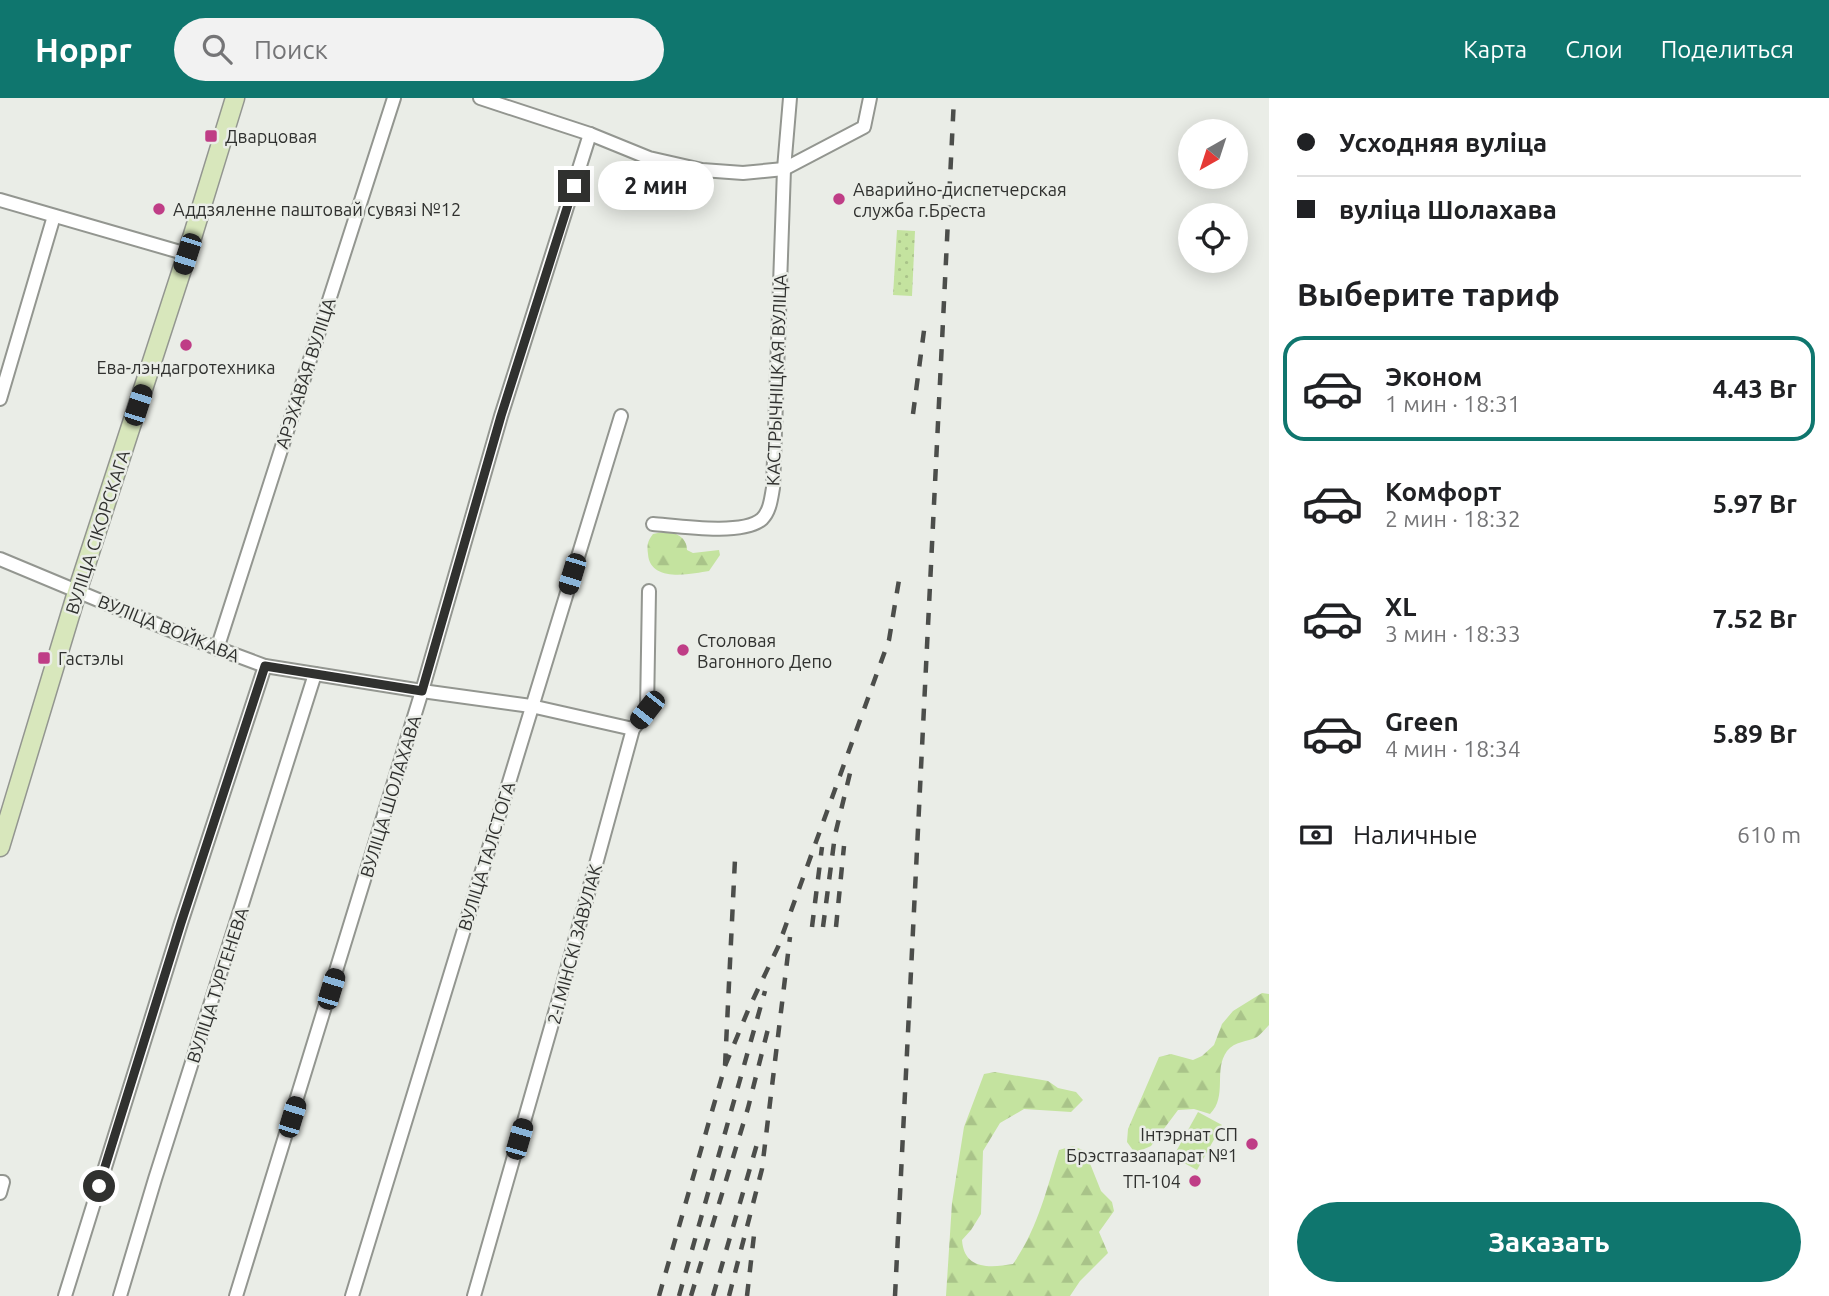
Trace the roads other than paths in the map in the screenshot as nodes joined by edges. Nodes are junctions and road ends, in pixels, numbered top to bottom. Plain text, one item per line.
1 (235, 98) edge
2 (394, 98) edge
3 (480, 98) edge
4 (790, 98) edge
5 (870, 98) edge
6 (590, 134) junction
7 (784, 169) junction
8 (0, 200) edge
9 (54, 216) junction
10 (187, 254) junction
11 (0, 398) edge
12 (621, 416) dead end
13 (653, 524) dead end
14 (0, 559) edge
15 (649, 591) dead end
16 (78, 592) junction
17 (217, 649) junction
18 (265, 666) junction
19 (315, 674) junction
20 (422, 691) junction
21 (531, 706) junction
22 (632, 729) junction
23 (3, 825) edge
24 (0, 847) edge
25 (0, 1181) edge
26 (0, 1193) edge
27 (65, 1296) edge
28 (120, 1296) edge
29 (236, 1296) edge
30 (352, 1296) edge
31 (474, 1296) edge

1 - 10 street, ВУЛІЦА СІКОРСКАГА
2 - 17 street, АРЭХАВАЯ ВУЛІЦА
3 - 6 street
4 - 7 street, КАСТРЫЧНІЦКАЯ ВУЛІЦА
5 - 7 street
6 - 7 street
6 - 20 street, ВУЛІЦА ШОЛАХАВА
7 - 13 street, КАСТРЫЧНІЦКАЯ ВУЛІЦА
8 - 9 street
9 - 10 street
9 - 11 street
10 - 16 street, ВУЛІЦА СІКОРСКАГА
12 - 21 street, ВУЛІЦА ТАЛСТОГА
14 - 16 street, ВУЛІЦА ВОЙКАВА
15 - 22 street, 2-І МІНСКІ ЗАВУЛАК
16 - 17 street, ВУЛІЦА ВОЙКАВА
16 - 23 street, ВУЛІЦА СІКОРСКАГА
17 - 18 street, ВУЛІЦА ВОЙКАВА
18 - 19 street, ВУЛІЦА ВОЙКАВА
18 - 27 street
19 - 20 street, ВУЛІЦА ВОЙКАВА
19 - 28 street, ВУЛІЦА ТУРГЕНЕВА
20 - 21 street, ВУЛІЦА ВОЙКАВА
20 - 29 street, ВУЛІЦА ШОЛАХАВА
21 - 22 street, ВУЛІЦА ВОЙКАВА
21 - 30 street, ВУЛІЦА ТАЛСТОГА
22 - 31 street, 2-І МІНСКІ ЗАВУЛАК
23 - 24 street, ВУЛІЦА СІКОРСКАГА
25 - 26 street

